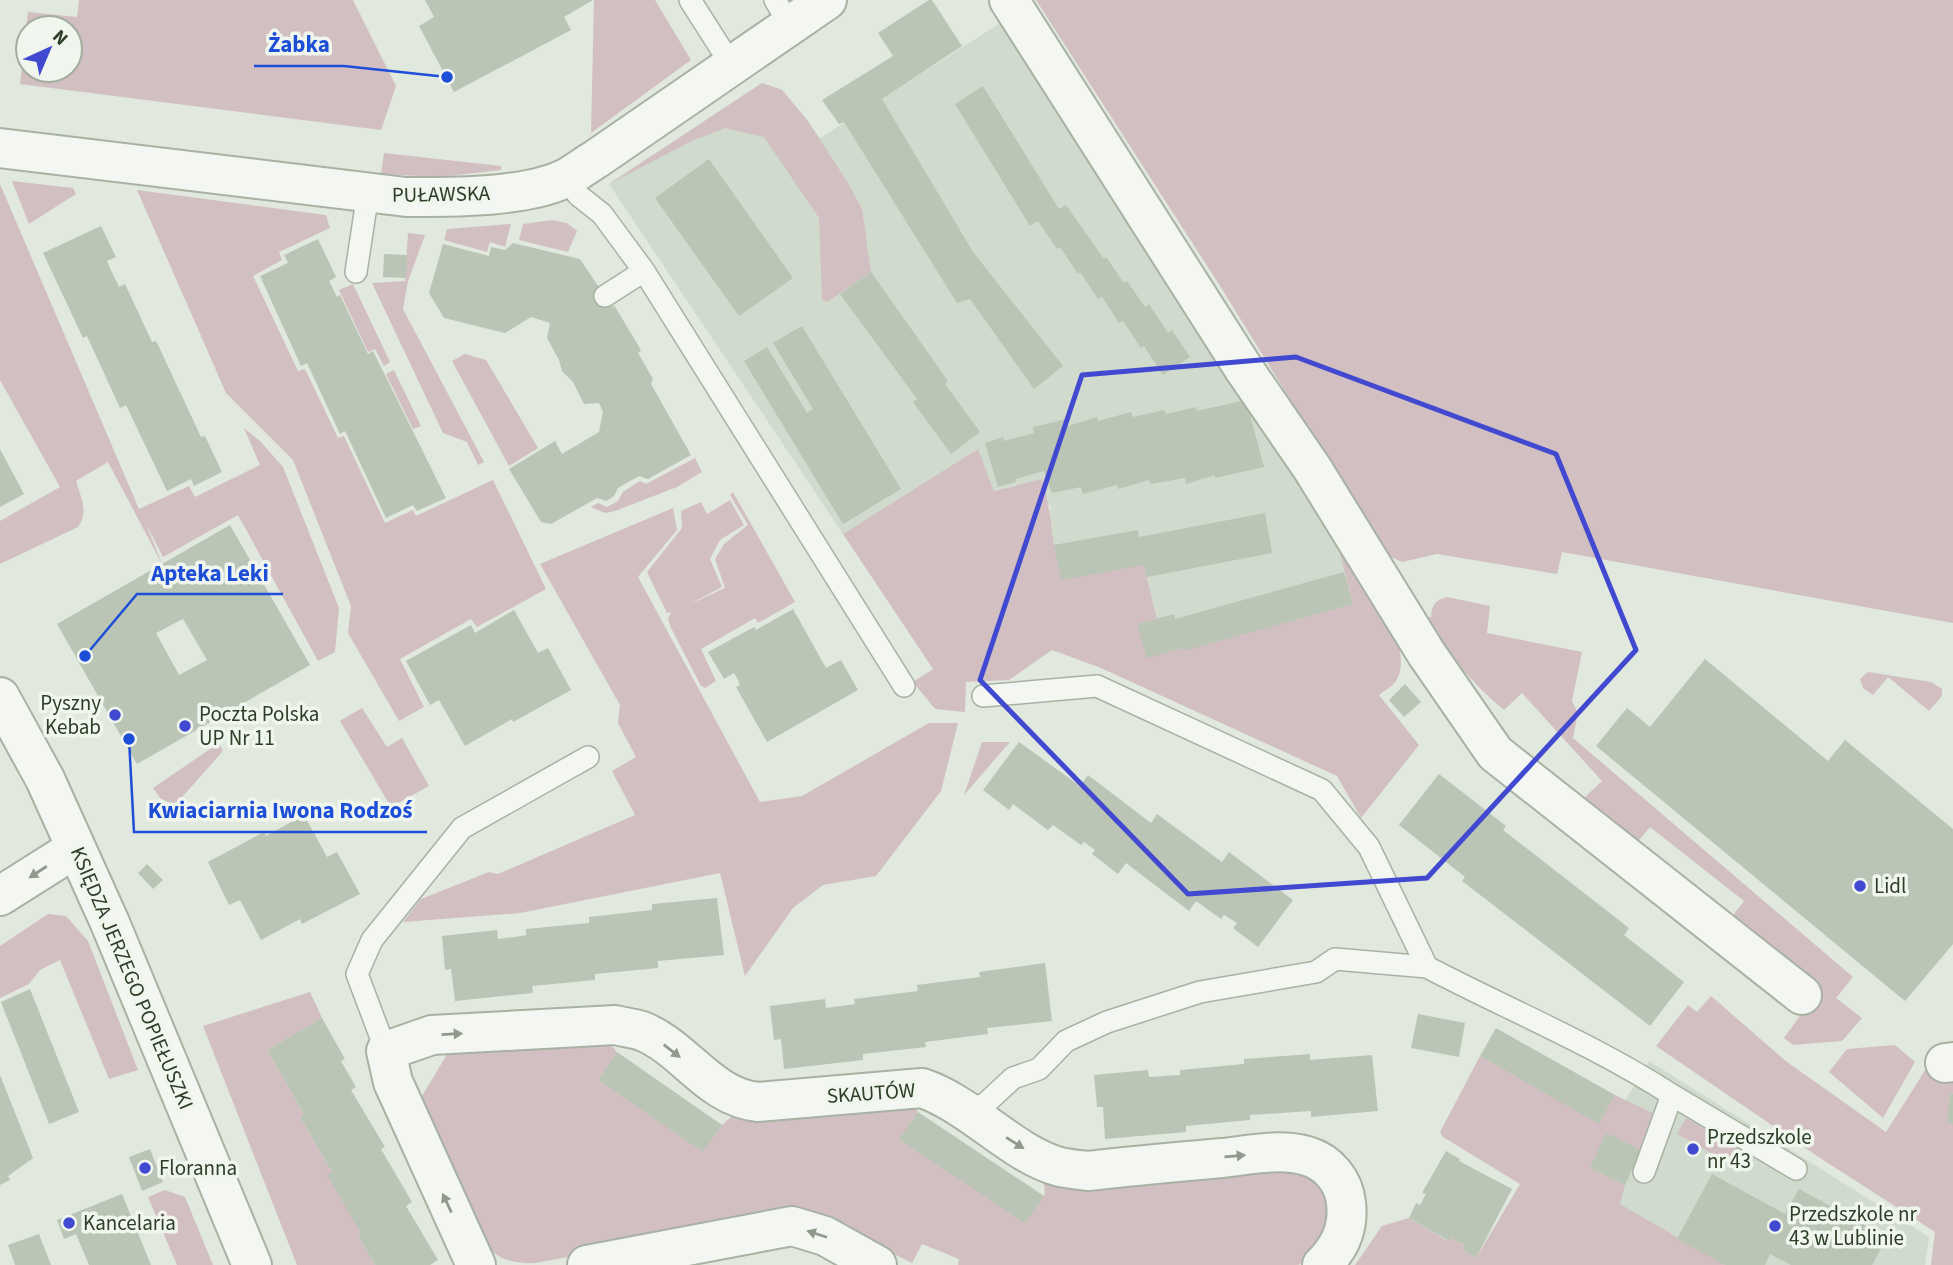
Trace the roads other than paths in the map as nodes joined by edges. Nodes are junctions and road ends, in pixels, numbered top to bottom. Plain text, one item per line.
1 (690, 0) edge
2 (827, 0) edge
3 (1009, 0) edge
4 (782, 13) edge
5 (732, 66) junction
6 (0, 148) edge
7 (566, 178) junction
8 (368, 193) junction
9 (644, 271) junction
10 (356, 272) dead end
11 (605, 296) dead end
12 (904, 686) dead end
13 (983, 696) dead end
14 (0, 697) edge
15 (588, 757) dead end
16 (76, 848) junction
17 (0, 896) edge
18 (1427, 967) junction
19 (1802, 995) dead end
20 (386, 1051) junction
21 (1672, 1095) junction
22 (967, 1110) junction
23 (1796, 1169) dead end
24 (1644, 1172) dead end
25 (252, 1265) edge
26 (476, 1265) edge
27 (587, 1265) edge
28 (877, 1265) edge
29 (1322, 1265) edge

1 - 5 lane
2 - 4 street, PUŁAWSKA
3 - 19 street
4 - 5 street, PUŁAWSKA
5 - 7 street, PUŁAWSKA
6 - 8 street, PUŁAWSKA
7 - 8 street, PUŁAWSKA
7 - 9 lane
8 - 10 lane
9 - 11 lane
9 - 12 lane
13 - 18 lane
14 - 16 street, KSIĘDZA JERZEGO POPIEŁUSZKI
15 - 20 lane
16 -> 17 street
16 - 25 street, KSIĘDZA JERZEGO POPIEŁUSZKI
18 - 21 lane
18 - 22 lane
20 -> 22 street, SKAUTÓW
26 -> 20 street
21 - 23 lane
21 - 24 lane
22 -> 29 street, SKAUTÓW
28 -> 27 street

